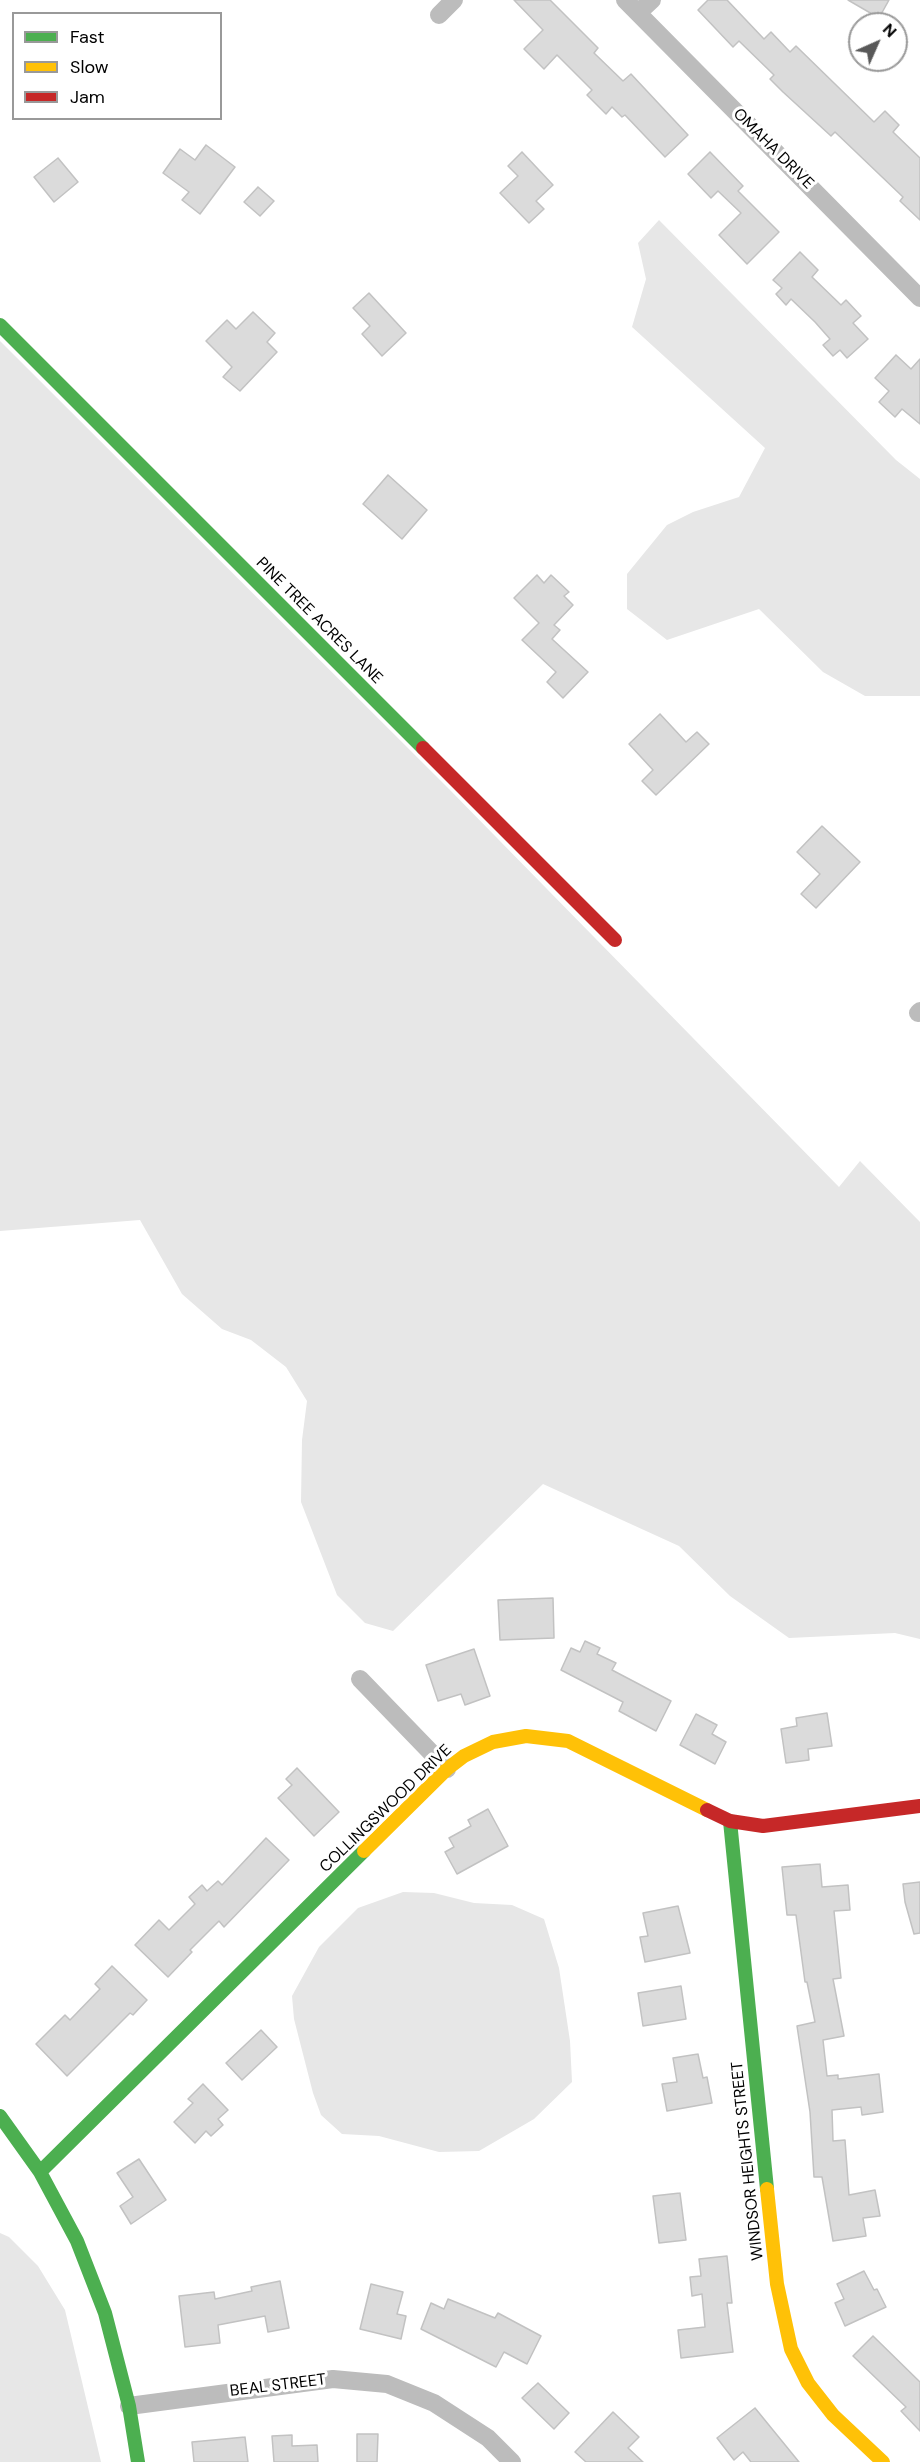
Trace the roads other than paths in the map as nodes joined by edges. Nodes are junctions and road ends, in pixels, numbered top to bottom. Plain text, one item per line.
1 (454, 0) edge
2 (625, 0) edge
3 (652, 0) edge
4 (638, 13) junction
5 (439, 15) dead end
6 (920, 298) edge
7 (0, 326) edge
8 (615, 940) dead end
9 (360, 1679) dead end
10 (447, 1769) junction
11 (920, 1806) edge
12 (730, 1821) junction
13 (0, 2116) edge
14 (40, 2172) junction
15 (129, 2406) junction
16 (138, 2462) edge
17 (512, 2462) edge
18 (883, 2462) edge

1 - 5 street
2 - 4 street, OMAHA DRIVE
3 - 4 street
4 - 6 street, OMAHA DRIVE
7 - 8 street, PINE TREE ACRES LANE
9 - 10 street
10 - 12 street, COLLINGSWOOD DRIVE
10 - 14 street, COLLINGSWOOD DRIVE
11 - 12 street, COLLINGSWOOD DRIVE
12 - 18 street, WINDSOR HEIGHTS STREET
13 - 14 street
14 - 15 street
15 - 16 street
15 - 17 street, BEAL STREET

